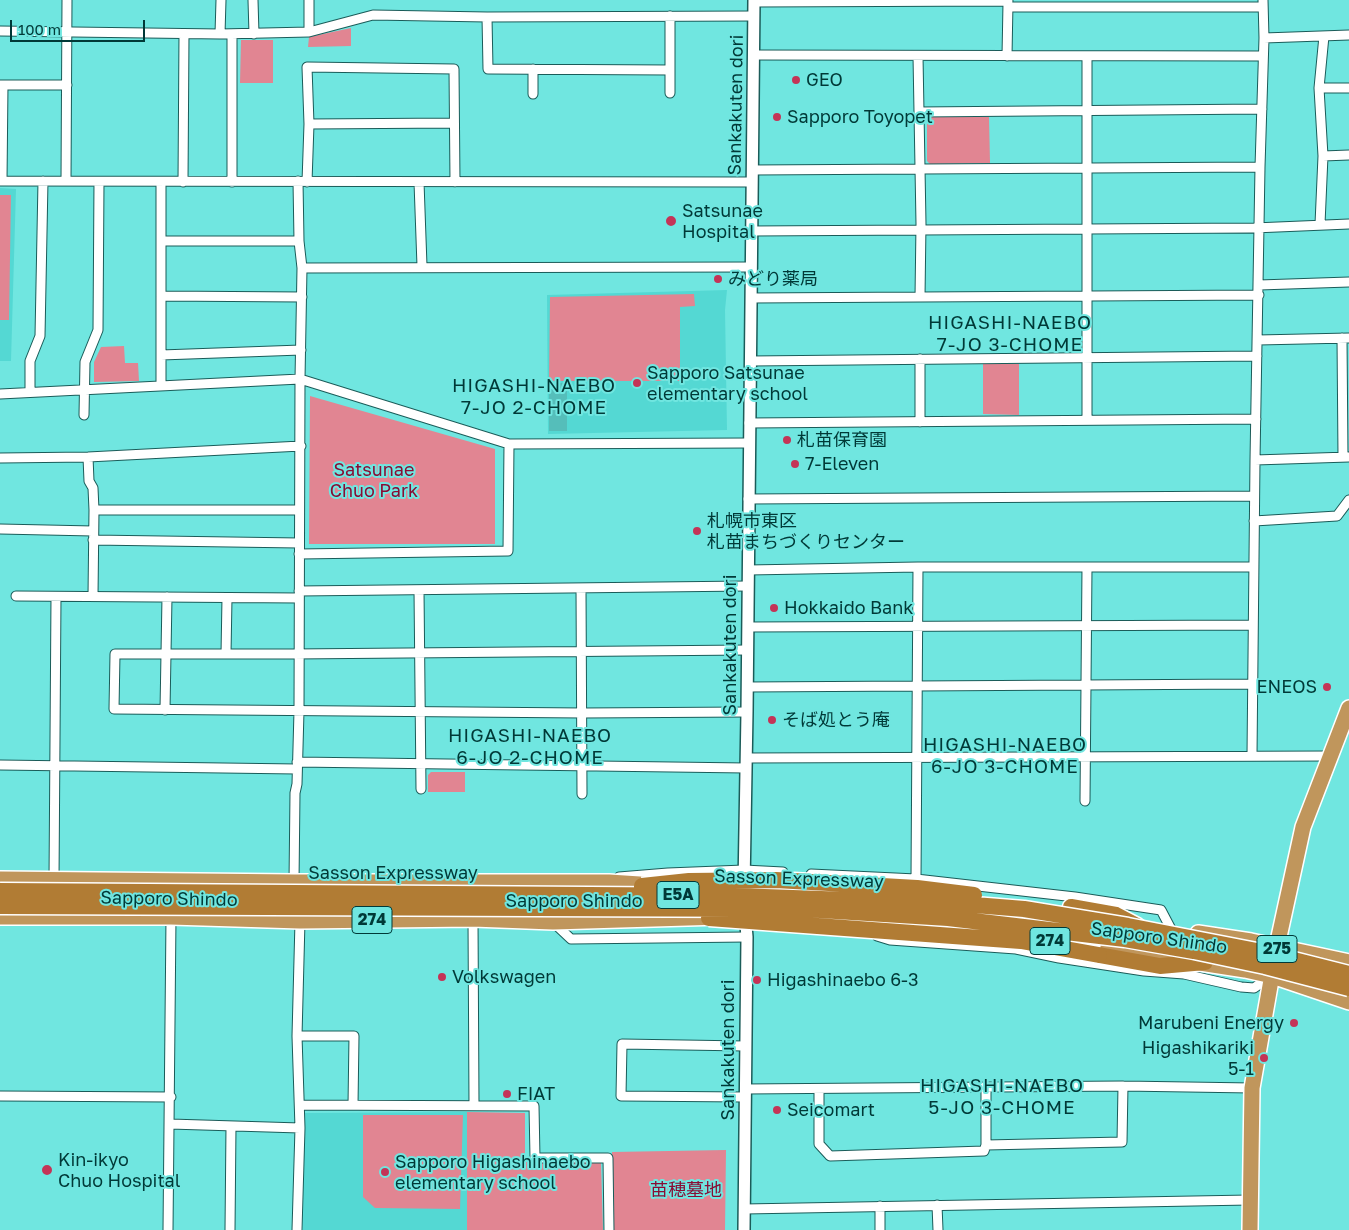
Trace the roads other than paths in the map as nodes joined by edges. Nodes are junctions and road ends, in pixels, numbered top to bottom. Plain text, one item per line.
1 (67, 0) edge
2 (221, 0) edge
3 (254, 0) edge
4 (309, 0) edge
5 (754, 1) edge
6 (1008, 2) edge
7 (1074, 3) edge
8 (1132, 3) edge
9 (1195, 3) edge
10 (1263, 4) edge
11 (670, 16) junction
12 (754, 16) junction
13 (487, 17) junction
14 (0, 31) edge
15 (67, 31) junction
16 (309, 32) junction
17 (184, 34) junction
18 (220, 34) junction
19 (232, 34) junction
20 (254, 34) junction
21 (1349, 35) edge
22 (1324, 36) junction
23 (1264, 38) junction
24 (754, 55) junction
25 (918, 56) junction
26 (1007, 56) junction
27 (1087, 56) junction
28 (1264, 56) junction
29 (533, 69) junction
30 (670, 70) junction
31 (2, 85) edge
32 (67, 85) junction
33 (1319, 88) junction
34 (1349, 88) edge
35 (670, 93) dead end
36 (533, 94) dead end
37 (1262, 109) junction
38 (1087, 110) junction
39 (919, 112) junction
40 (309, 124) junction
41 (454, 124) junction
42 (1349, 154) edge
43 (1323, 156) junction
44 (1260, 167) junction
45 (1088, 168) junction
46 (920, 170) junction
47 (752, 176) junction
48 (1, 181) edge
49 (42, 181) junction
50 (66, 181) junction
51 (99, 182) junction
52 (161, 182) junction
53 (183, 182) junction
54 (232, 182) junction
55 (303, 182) junction
56 (419, 182) junction
57 (455, 182) junction
58 (1320, 224) junction
59 (1349, 224) edge
60 (1259, 228) junction
61 (921, 229) junction
62 (1088, 229) junction
63 (752, 230) junction
64 (299, 241) junction
65 (161, 242) junction
66 (422, 266) junction
67 (750, 267) junction
68 (302, 268) junction
69 (1349, 282) edge
70 (1259, 285) junction
71 (161, 296) junction
72 (1088, 296) junction
73 (1259, 296) junction
74 (302, 297) junction
75 (920, 297) junction
76 (751, 298) junction
77 (1345, 338) edge
78 (1258, 340) junction
79 (301, 350) junction
80 (162, 355) junction
81 (1257, 356) junction
82 (1088, 357) junction
83 (920, 359) junction
84 (751, 361) junction
85 (300, 379) junction
86 (160, 386) junction
87 (84, 390) junction
88 (30, 392) junction
89 (0, 394) edge
90 (1346, 395) edge
91 (84, 415) dead end
92 (1256, 419) junction
93 (1087, 420) junction
94 (920, 422) junction
95 (749, 423) junction
96 (749, 443) junction
97 (509, 444) junction
98 (301, 446) junction
99 (88, 457) junction
100 (1346, 457) edge
101 (0, 458) edge
102 (1255, 460) junction
103 (1254, 496) junction
104 (748, 499) junction
105 (1349, 500) edge
106 (94, 510) junction
107 (299, 510) junction
108 (1254, 521) junction
109 (0, 529) edge
110 (93, 531) junction
111 (93, 540) junction
112 (299, 543) junction
113 (299, 554) junction
114 (918, 567) junction
115 (1087, 567) junction
116 (1253, 567) junction
117 (748, 570) junction
118 (748, 586) junction
119 (581, 588) junction
120 (419, 590) junction
121 (299, 595) junction
122 (16, 596) dead end
123 (93, 596) junction
124 (56, 597) junction
125 (167, 597) junction
126 (227, 598) junction
127 (1253, 625) junction
128 (1086, 626) junction
129 (748, 627) junction
130 (918, 627) junction
131 (748, 650) junction
132 (582, 651) junction
133 (420, 653) junction
134 (166, 654) junction
135 (226, 654) junction
136 (299, 654) junction
137 (1251, 684) junction
138 (1085, 685) junction
139 (918, 686) junction
140 (747, 687) junction
141 (1349, 708) edge
142 (165, 710) junction
143 (299, 712) junction
144 (421, 712) junction
145 (747, 712) junction
146 (582, 713) junction
147 (1252, 755) junction
148 (1329, 756) junction
149 (1085, 757) junction
150 (917, 758) junction
151 (746, 763) junction
152 (0, 765) edge
153 (421, 765) junction
154 (54, 766) junction
155 (297, 766) junction
156 (583, 766) junction
157 (421, 789) dead end
158 (582, 794) dead end
159 (1085, 801) dead end
160 (744, 870) junction
161 (0, 879) edge
162 (916, 879) junction
163 (54, 880) junction
164 (294, 882) junction
165 (0, 891) edge
166 (744, 893) junction
167 (572, 895) junction
168 (0, 906) edge
169 (745, 916) junction
170 (0, 917) edge
171 (171, 917) junction
172 (853, 918) junction
173 (473, 920) junction
174 (300, 921) junction
175 (553, 922) junction
176 (1137, 926) junction
177 (1171, 929) junction
178 (747, 937) junction
179 (1277, 946) junction
180 (1205, 962) junction
181 (1349, 962) edge
182 (1349, 974) edge
183 (1272, 976) junction
184 (1349, 988) edge
185 (1349, 1002) edge
186 (297, 1036) junction
187 (745, 1046) junction
188 (1123, 1086) junction
189 (986, 1087) junction
190 (819, 1088) junction
191 (1252, 1088) junction
192 (745, 1093) junction
193 (0, 1096) edge
194 (171, 1097) junction
195 (300, 1105) junction
196 (353, 1105) junction
197 (474, 1106) junction
198 (170, 1124) junction
199 (231, 1126) junction
200 (300, 1128) junction
201 (986, 1145) junction
202 (1250, 1200) junction
203 (937, 1205) junction
204 (880, 1206) junction
205 (744, 1210) junction
206 (168, 1230) edge
207 (230, 1230) edge
208 (297, 1230) edge
209 (609, 1230) edge
210 (744, 1230) edge
211 (880, 1230) edge
212 (938, 1230) edge
213 (1250, 1230) edge

1 - 15 street
2 - 18 street
3 - 20 street
4 - 16 street
5 - 6 street
5 - 12 street, Sankakuten dori
6 - 7 street
6 - 26 street
7 - 8 street
8 - 9 street
9 - 10 street
10 - 23 street
11 - 12 street
11 - 13 street
11 - 30 street
12 - 24 street, Sankakuten dori
13 - 16 street
13 - 29 street
14 - 15 street
15 - 17 street
15 - 32 street
16 - 20 street
17 - 18 street
17 - 53 street
18 - 19 street
19 - 20 street
19 - 54 street
21 - 22 street
22 - 23 street
22 - 33 street
23 - 28 street
24 - 25 street
24 - 47 street, Sankakuten dori
25 - 26 street
25 - 39 street
26 - 27 street
27 - 28 street
27 - 38 street
28 - 37 street
29 - 30 street
29 - 36 street
30 - 35 street
31 - 32 street
31 - 48 street
32 - 50 street
33 - 34 street
33 - 43 street
37 - 38 street
37 - 44 street
38 - 39 street
38 - 45 street
39 - 46 street
40 - 41 street
40 - 41 street
40 - 55 street
41 - 57 street
42 - 43 street
43 - 58 street
44 - 45 street
44 - 60 street
45 - 46 street
45 - 62 street
46 - 47 street
46 - 61 street
47 - 57 street
47 - 63 street, Sankakuten dori
48 - 49 street
49 - 50 street
49 - 88 street
50 - 51 street
51 - 52 street
51 - 87 street
52 - 53 street
52 - 65 street
53 - 54 street
54 - 55 street
55 - 56 street
55 - 64 street
56 - 57 street
56 - 66 street
58 - 59 street
58 - 60 street
60 - 62 street
60 - 70 street
61 - 62 street
61 - 63 street
61 - 75 street
62 - 72 street
63 - 67 street, Sankakuten dori
64 - 65 street
64 - 68 street
65 - 71 street
66 - 67 street
66 - 68 street
67 - 76 street, Sankakuten dori
68 - 74 street
69 - 70 street
70 - 73 street
71 - 74 street
71 - 80 street
72 - 73 street
72 - 75 street
72 - 82 street
73 - 78 street
74 - 79 street
75 - 76 street
76 - 84 street, Sankakuten dori
77 - 78 street
77 - 90 street
78 - 81 street
79 - 80 street
79 - 85 street
80 - 86 street
81 - 82 street
81 - 92 street
82 - 83 street
82 - 93 street
83 - 84 street
83 - 94 street
84 - 95 street, Sankakuten dori
85 - 86 street
85 - 97 street
85 - 98 street
86 - 87 street
87 - 88 street
87 - 91 street
88 - 89 street
90 - 100 street
92 - 93 street
92 - 102 street
93 - 94 street
94 - 95 street
95 - 96 street, Sankakuten dori
96 - 97 street
96 - 104 street, Sankakuten dori
97 - 113 street
98 - 99 street
98 - 107 street
99 - 101 street
99 - 106 street
100 - 102 street
102 - 103 street
103 - 104 street
103 - 108 street
104 - 117 street, Sankakuten dori
105 - 108 street
106 - 107 street
106 - 110 street
107 - 112 street
108 - 116 street
109 - 110 street
110 - 111 street
111 - 112 street
111 - 123 street
112 - 113 street
113 - 121 street
114 - 115 street
114 - 117 street
114 - 130 street
115 - 116 street
115 - 128 street
116 - 127 street
117 - 118 street, Sankakuten dori
118 - 119 street
118 - 129 street, Sankakuten dori
119 - 120 street
119 - 132 street
120 - 121 street
120 - 133 street
121 - 126 street
121 - 136 street
122 - 124 street
123 - 124 street
123 - 125 street
124 - 154 street
125 - 126 street
125 - 134 street
126 - 135 street
127 - 128 street
127 - 137 street
128 - 130 street
128 - 138 street
129 - 130 street
129 - 131 street, Sankakuten dori
130 - 139 street
131 - 132 street
131 - 140 street, Sankakuten dori
132 - 133 street
132 - 146 street
133 - 136 street
133 - 144 street
134 - 135 street
134 - 142 street
134 - 142 street
135 - 136 street
136 - 143 street
137 - 138 street
137 - 147 street
138 - 139 street
138 - 149 street
139 - 140 street
139 - 150 street
140 - 145 street, Sankakuten dori
141 - 148 highway, 275
142 - 143 street
143 - 144 street
143 - 155 street
144 - 146 street
144 - 153 street
145 - 146 street
145 - 151 street, Sankakuten dori
146 - 156 street
147 - 148 street
147 - 149 street
148 - 179 highway, 275
149 - 150 street
149 - 159 street
150 - 151 street
150 - 162 street
151 - 156 street
151 - 160 street, Sankakuten dori
152 - 154 street
153 - 155 street
153 - 156 street
153 - 157 street
154 - 155 street
154 - 163 street
155 - 164 street
156 - 158 street
160 - 162 street
160 - 166 street, Sankakuten dori
160 - 167 street
161 - 163 highway, Sapporo Shindo / 274
162 - 177 street
163 - 164 highway, Sapporo Shindo / 274
164 - 167 highway, Sapporo Shindo / 274
165 - 167 highway, Sasson Expressway / E5A, bridge
166 - 167 highway, Sapporo Shindo / 274
166 - 169 street, Sankakuten dori
166 - 176 highway, Sapporo Shindo / 274
167 - 168 highway, Sasson Expressway / E5A, bridge
167 - 176 highway, bridge
167 - 180 highway, bridge
167 - 182 highway, Sasson Expressway / E5A, bridge
167 - 184 highway, Sasson Expressway / E5A, bridge
169 - 172 highway, Sapporo Shindo / 274
169 - 175 highway, Sapporo Shindo / 274
169 - 178 street, Sankakuten dori
170 - 171 highway, Sapporo Shindo / 274
171 - 174 highway, Sapporo Shindo / 274
171 - 194 street
172 - 180 highway, Sapporo Shindo / 274
172 - 183 street
173 - 174 highway, Sapporo Shindo / 274
173 - 175 highway, Sapporo Shindo / 274
173 - 197 street
174 - 186 street
175 - 178 street
176 - 177 highway, Sapporo Shindo / 274
177 - 179 highway, Sapporo Shindo / 274
178 - 187 street, Sankakuten dori
179 - 181 highway, Sapporo Shindo / 274
179 - 183 highway, 275
180 - 183 highway, Sapporo Shindo / 274
183 - 185 highway, Sapporo Shindo / 274
183 - 191 highway, 275
186 - 195 street
186 - 196 street
187 - 192 street, Sankakuten dori
187 - 192 street
188 - 189 street
188 - 191 street
188 - 201 street
189 - 190 street
189 - 201 street
190 - 192 street
190 - 201 street
191 - 202 highway, 275
192 - 205 street, Sankakuten dori
193 - 194 street
194 - 198 street
195 - 196 street
195 - 200 street
196 - 197 street
197 - 209 street
198 - 199 street
198 - 206 street
199 - 200 street
199 - 207 street
200 - 208 street
202 - 203 street
202 - 213 highway, 275
203 - 204 street
203 - 212 street
204 - 205 street
204 - 211 street
205 - 210 street, Sankakuten dori

